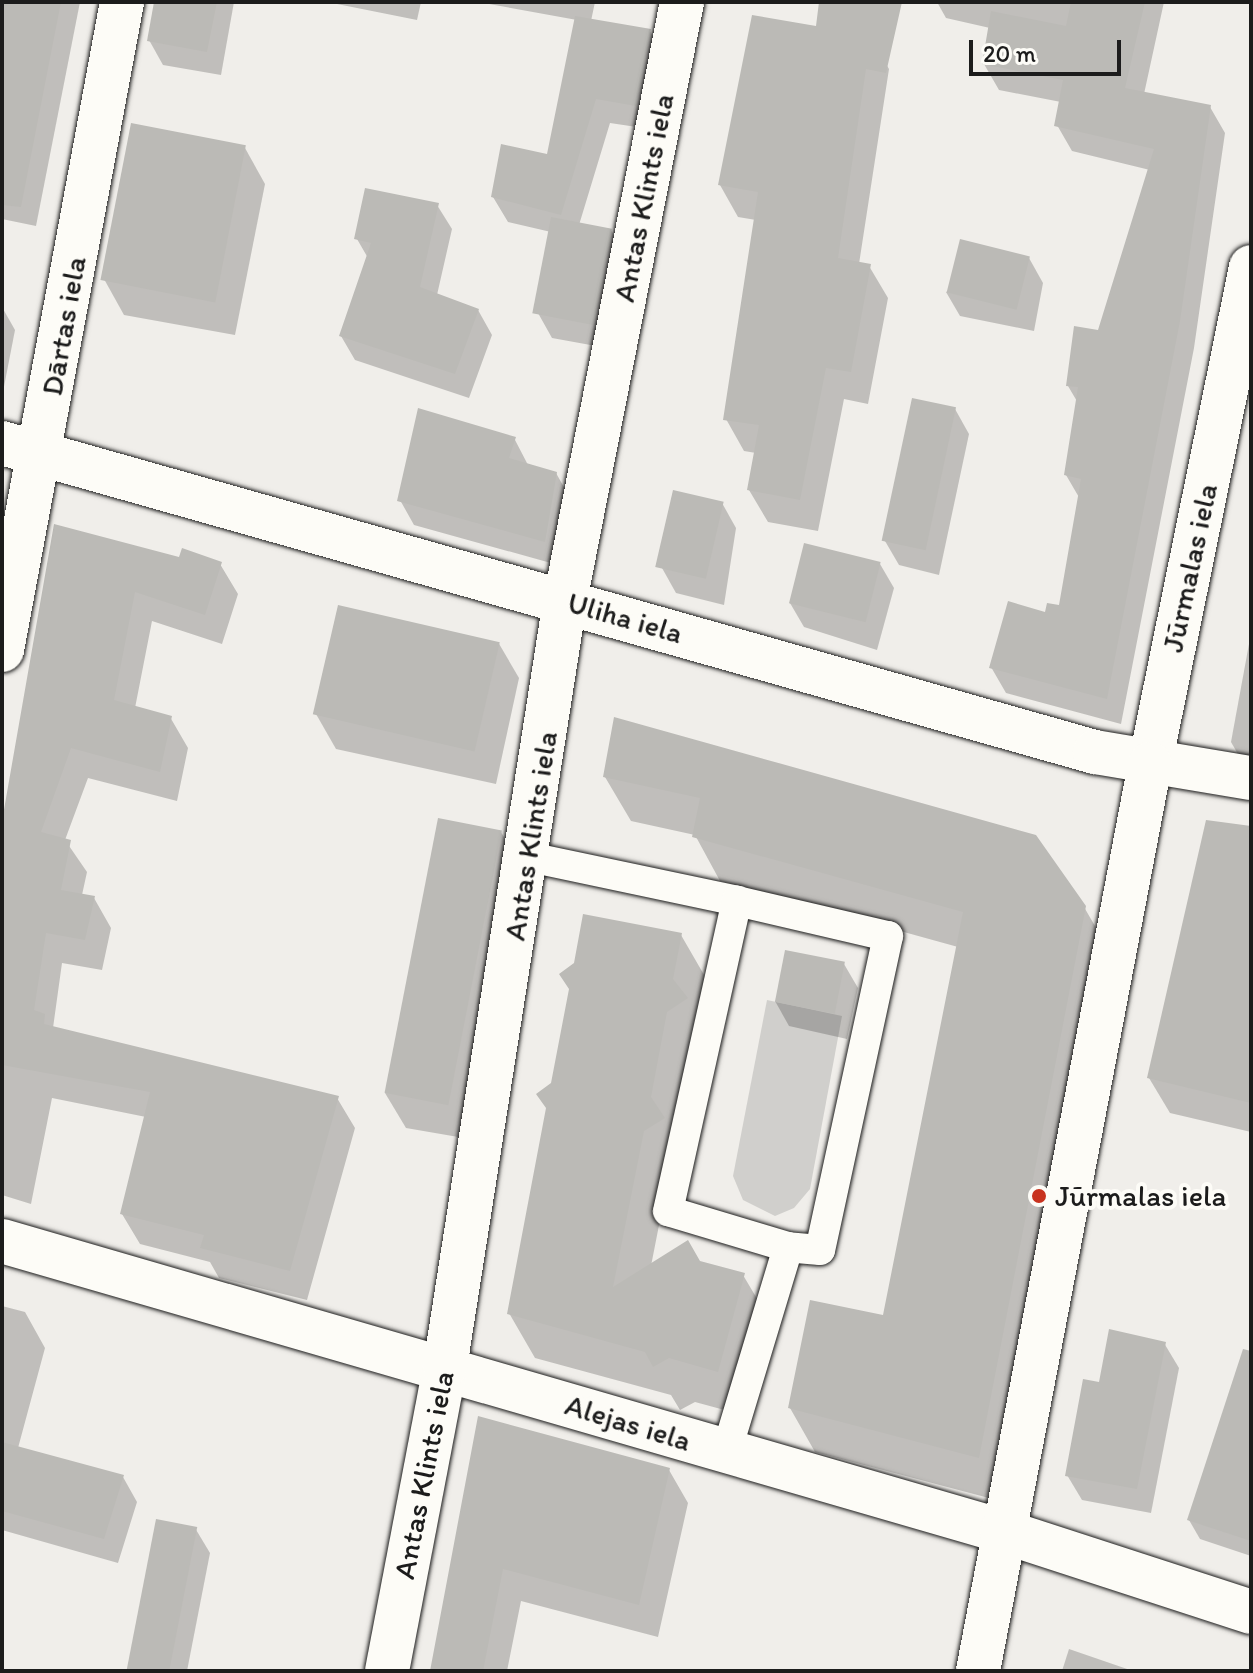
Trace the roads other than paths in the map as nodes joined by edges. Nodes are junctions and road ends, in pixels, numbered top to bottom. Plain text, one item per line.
1 (122, 2) edge
2 (682, 2) edge
3 (1251, 267) edge
4 (20, 448) edge
5 (565, 601) junction
6 (2, 650) edge
7 (1150, 764) junction
8 (1251, 778) edge
9 (529, 857) junction
10 (737, 901) junction
11 (2, 1241) edge
12 (788, 1247) junction
13 (445, 1367) junction
14 (726, 1453) junction
15 (1002, 1531) junction
16 (1251, 1612) edge
17 (387, 1671) edge
18 (978, 1671) edge

1 - 4 street, Dārtas iela
2 - 5 street, Antas Klints iela
3 - 7 street, Jūrmalas iela
4 - 5 street, Uliha iela
4 - 6 street, Dārtas iela
5 - 7 street, Uliha iela
5 - 9 street, Antas Klints iela
7 - 8 street, Uliha iela
7 - 15 street, Jūrmalas iela
9 - 10 lane
9 - 13 street, Antas Klints iela
10 - 12 lane
10 - 12 lane
11 - 13 street, Alejas iela
12 - 14 lane
13 - 14 street, Alejas iela
13 - 17 street, Antas Klints iela
14 - 15 street, Alejas iela
15 - 16 street, Alejas iela
15 - 18 street, Jūrmalas iela

